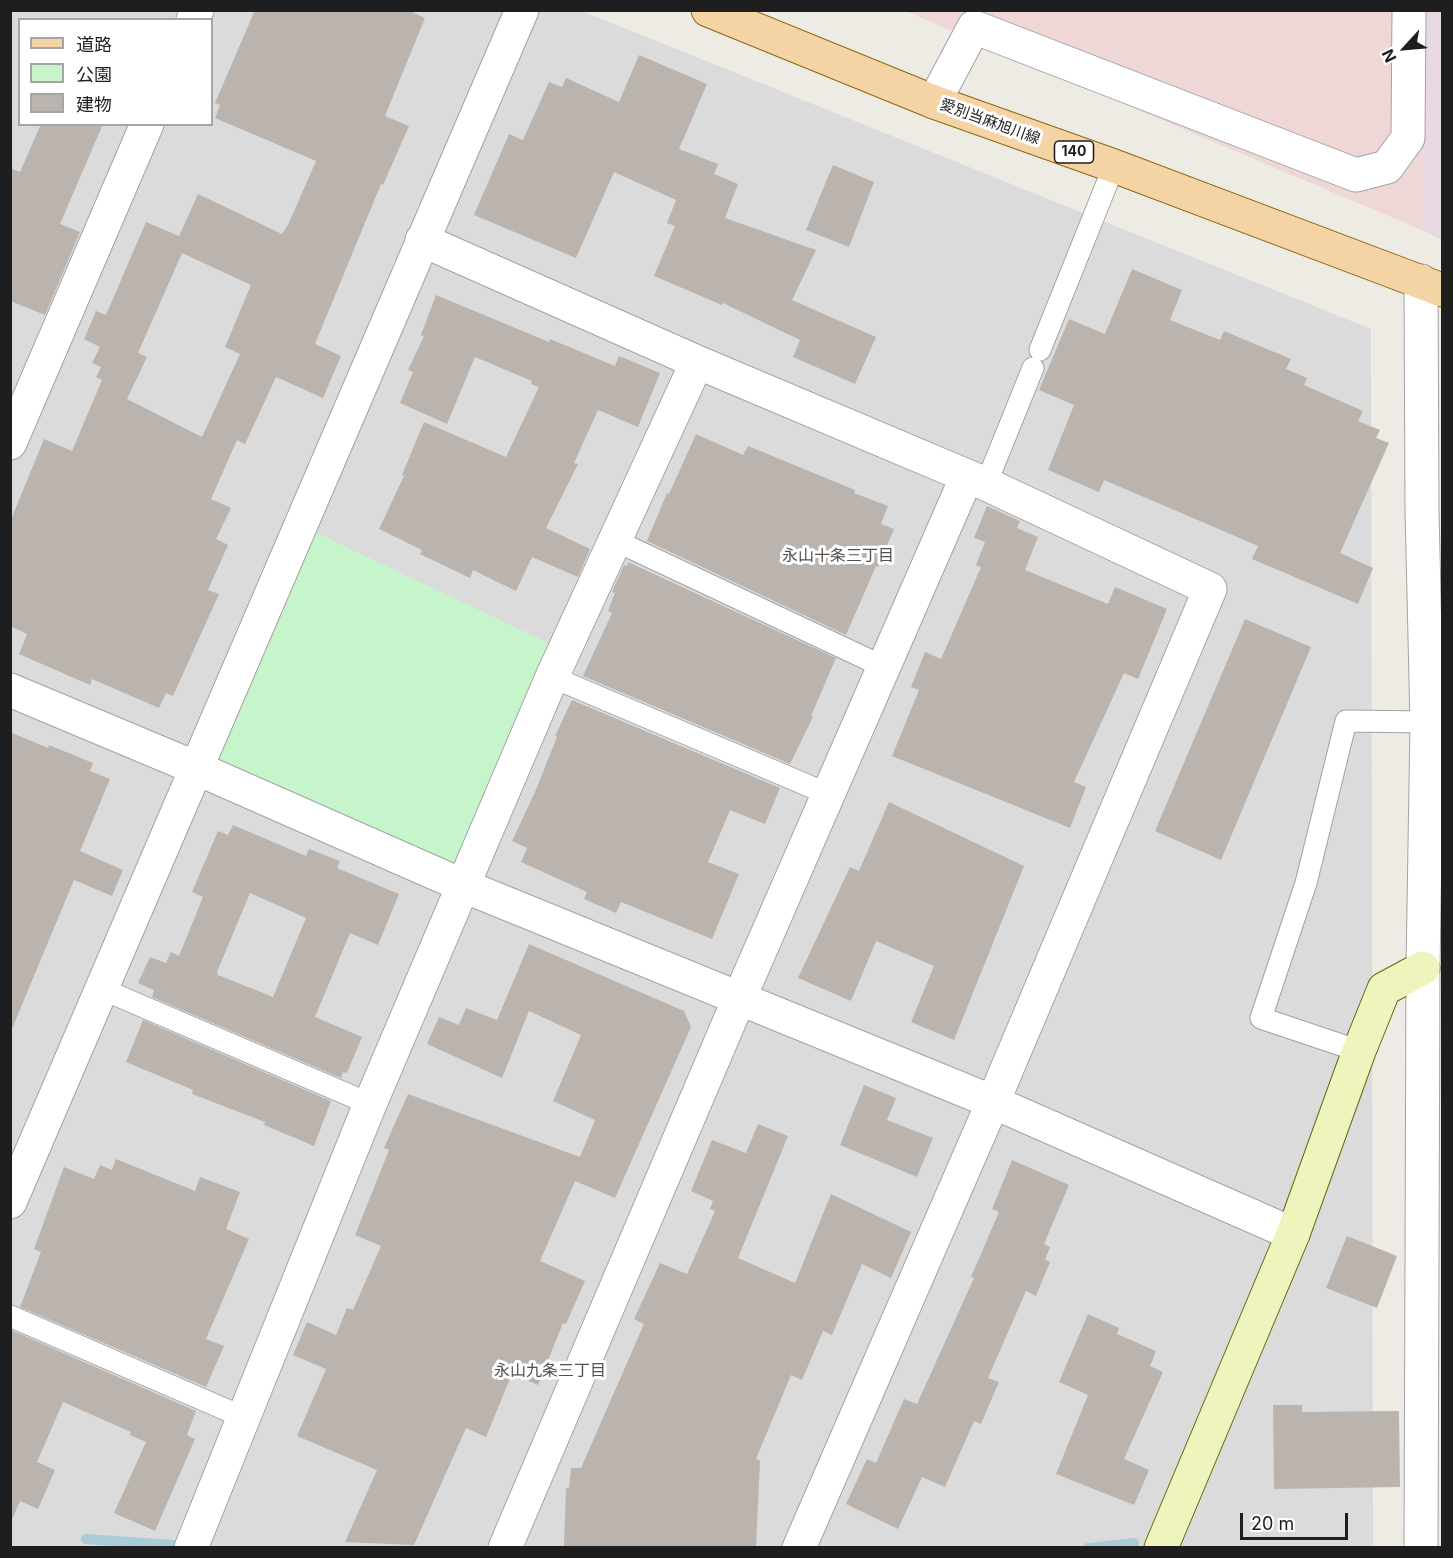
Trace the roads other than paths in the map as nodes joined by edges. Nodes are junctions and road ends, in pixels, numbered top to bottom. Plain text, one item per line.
1 (522, 10) edge
2 (708, 10) edge
3 (1409, 10) edge
4 (934, 102) junction
5 (146, 126) edge
6 (1114, 166) junction
7 (422, 240) junction
8 (1432, 286) edge
9 (697, 362) junction
10 (10, 443) edge
11 (976, 480) junction
12 (614, 540) junction
13 (884, 667) junction
14 (552, 677) junction
15 (10, 690) edge
16 (1427, 722) junction
17 (196, 768) junction
18 (828, 794) junction
19 (464, 886) junction
20 (1423, 968) junction
21 (102, 989) junction
22 (739, 999) junction
23 (1359, 1050) junction
24 (993, 1102) junction
25 (370, 1104) junction
26 (10, 1202) edge
27 (1293, 1234) junction
28 (10, 1316) edge
29 (245, 1418) junction
30 (191, 1548) edge
31 (505, 1548) edge
32 (799, 1548) edge
33 (1161, 1548) edge
34 (1421, 1548) edge

1 - 7 street
2 - 4 main road, 愛別当麻旭川線 / 140
3 - 4 street
4 - 6 main road, 愛別当麻旭川線 / 140
5 - 10 street
6 - 8 main road, 愛別当麻旭川線 / 140
6 - 11 lane
7 - 9 street
7 - 17 street
8 - 16 street
9 - 11 street
9 - 12 street
11 - 13 street
11 - 24 street
12 - 13 lane
12 - 14 street
13 - 18 street
14 - 18 lane
14 - 19 street
15 - 17 street
16 - 20 street
16 - 23 lane
17 - 19 street
17 - 21 street
18 - 22 street
19 - 22 street
19 - 25 street
20 - 23 street
20 - 34 street
21 - 25 lane
21 - 26 street
22 - 24 street
22 - 31 street
23 - 27 street
24 - 27 street
24 - 32 street
25 - 29 street
27 - 33 street
28 - 29 lane
29 - 30 street

